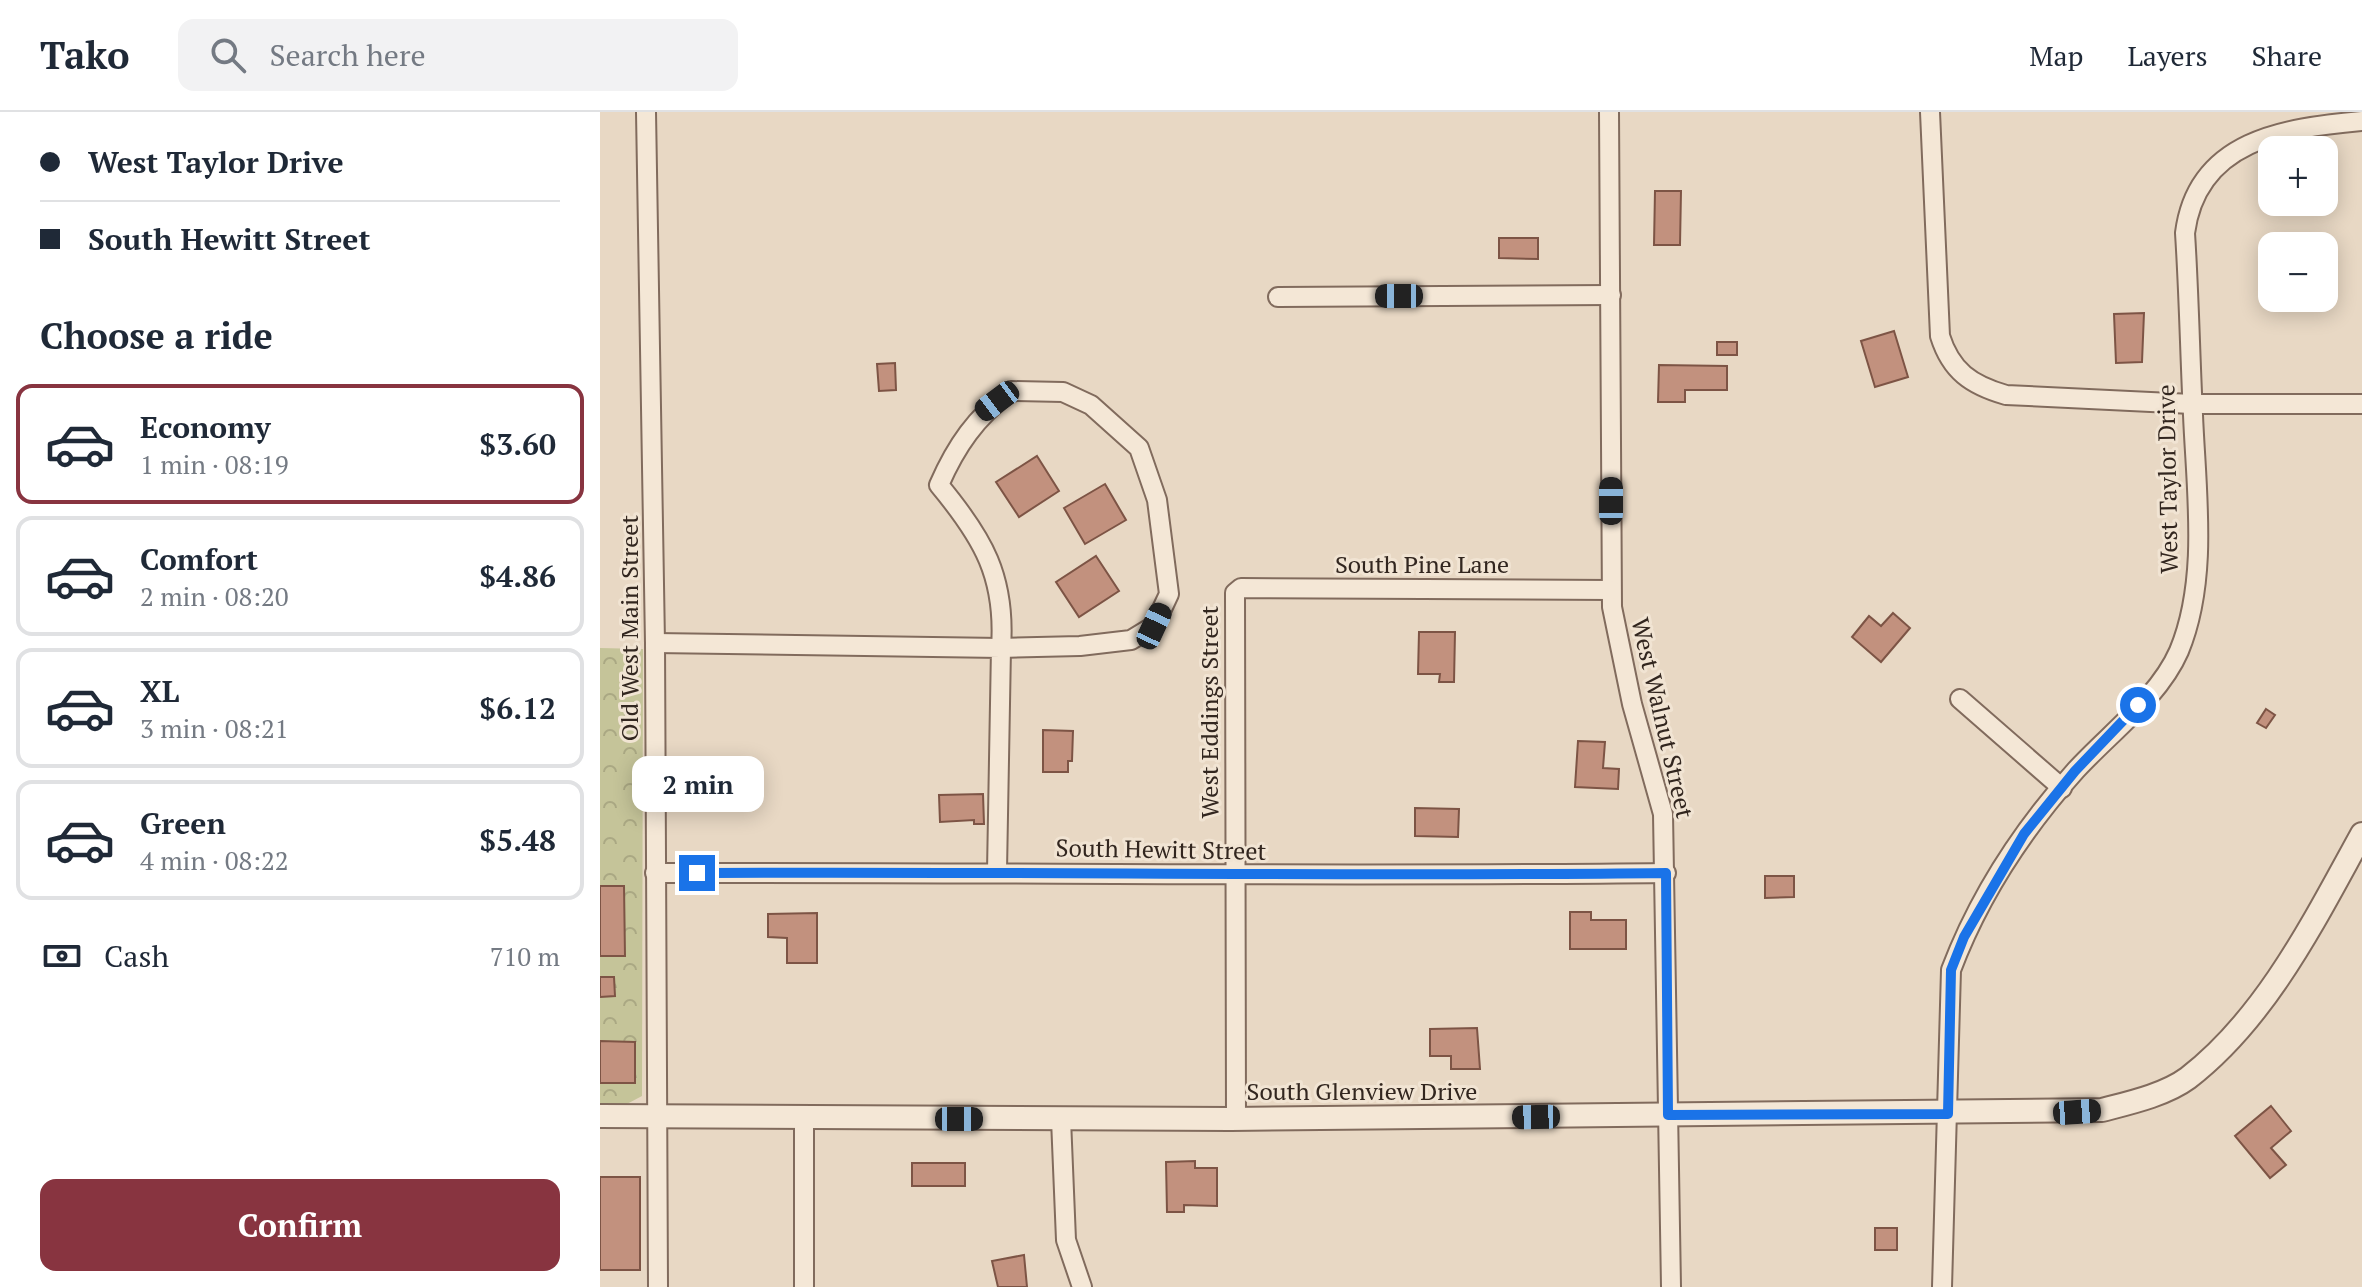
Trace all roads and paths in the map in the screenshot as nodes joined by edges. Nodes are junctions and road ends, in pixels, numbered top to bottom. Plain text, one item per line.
1 (646, 112) edge
2 (1609, 112) edge
3 (1930, 112) edge
4 (2362, 121) edge
5 (1611, 295) junction
6 (1278, 297) dead end
7 (2192, 404) junction
8 (2362, 404) edge
9 (1611, 590) junction
10 (1235, 593) joint
11 (655, 643) junction
12 (1001, 648) junction
13 (1960, 699) dead end
14 (2062, 788) junction
15 (2362, 834) edge
16 (997, 871) junction
17 (655, 873) junction
18 (1666, 873) junction
19 (1234, 876) junction
20 (1948, 1114) junction
21 (660, 1115) junction
22 (1668, 1115) junction
23 (600, 1116) edge
24 (804, 1118) junction
25 (1061, 1119) junction
26 (1236, 1119) junction
27 (658, 1287) edge
28 (804, 1287) edge
29 (1082, 1287) edge
30 (1671, 1287) edge
31 (1942, 1287) edge

1 - 11 street, Old West Main Street
2 - 5 street, West Walnut Street
3 - 7 street
4 - 7 street, West Taylor Drive
5 - 6 street
5 - 9 street, West Walnut Street
7 - 8 street
7 - 14 street, West Taylor Drive
9 - 10 street, South Pine Lane
9 - 18 street, West Walnut Street
10 - 19 street, West Eddings Street
11 - 12 street
11 - 17 street, Old West Main Street
12 - 12 street
12 - 16 street
13 - 14 street
14 - 20 street, West Taylor Drive
15 - 20 street, South Glenview Drive
16 - 17 street, South Hewitt Street
16 - 19 street, South Hewitt Street
17 - 21 street, Old West Main Street
18 - 19 street, South Hewitt Street
18 - 22 street, West Walnut Street
19 - 26 street, West Eddings Street
20 - 22 street, South Glenview Drive
20 - 31 street, West Taylor Drive
21 - 23 street, South Glenview Drive
21 - 24 street, South Glenview Drive
21 - 27 street, Old West Main Street
22 - 26 street, South Glenview Drive
22 - 30 street, West Walnut Street
24 - 25 street, South Glenview Drive
24 - 28 street
25 - 26 street, South Glenview Drive
25 - 29 street

